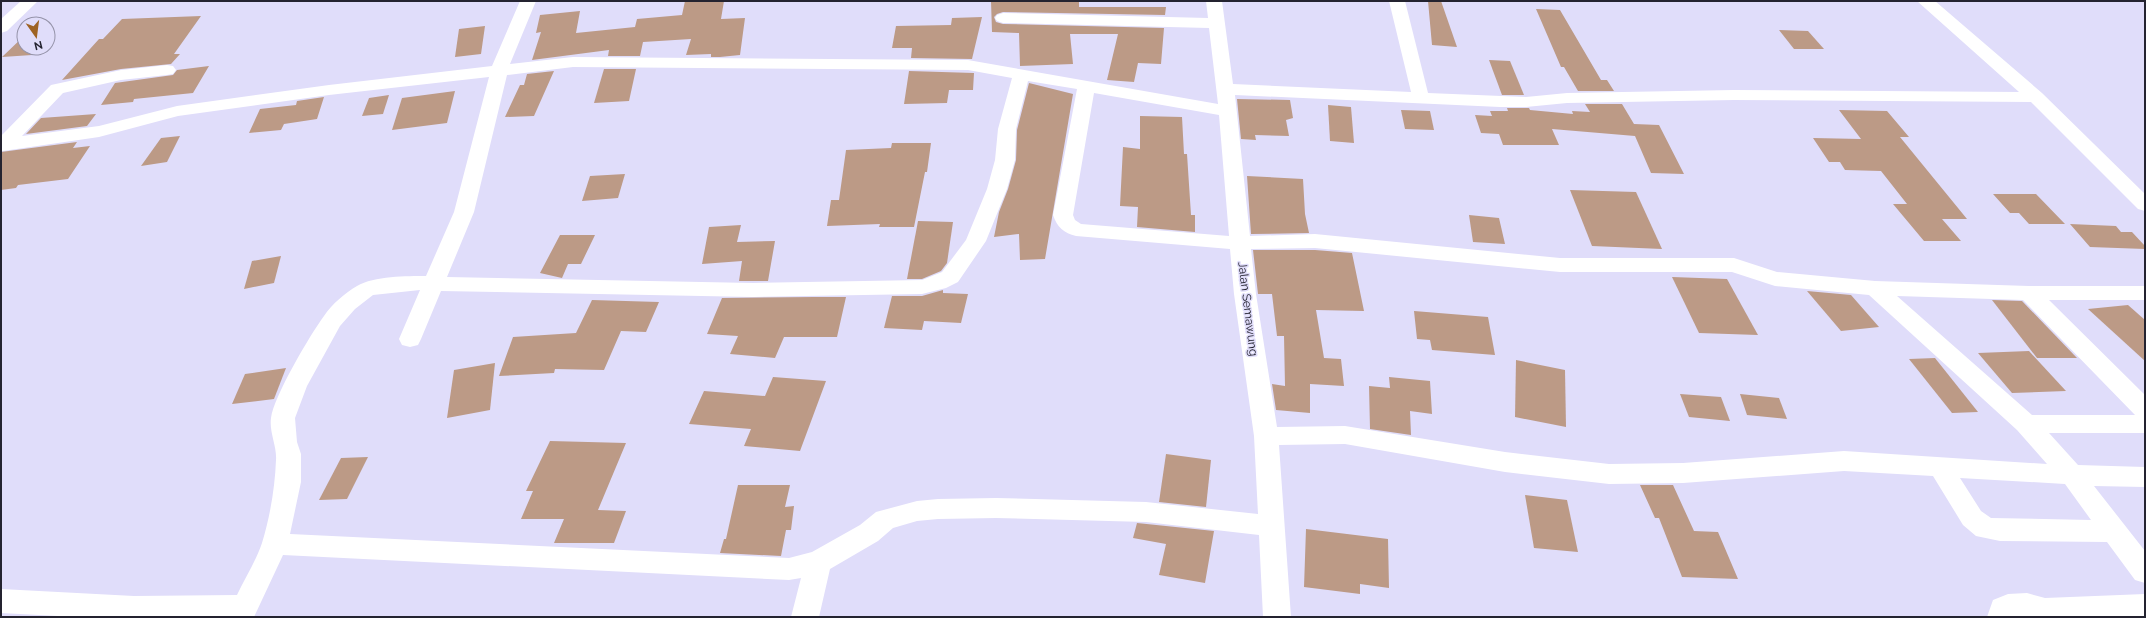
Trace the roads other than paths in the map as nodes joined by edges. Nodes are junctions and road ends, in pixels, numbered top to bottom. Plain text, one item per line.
1 (30, 1) edge
2 (528, 1) edge
3 (1214, 1) edge
4 (1397, 1) edge
5 (1925, 1) edge
6 (1003, 18) dead end
7 (1217, 22) junction
8 (1, 28) edge
9 (167, 70) dead end
10 (499, 70) junction
11 (1020, 74) junction
12 (1086, 86) junction
13 (1225, 89) junction
14 (2036, 97) junction
15 (1421, 99) junction
16 (1228, 111) junction
17 (2, 145) edge
18 (2145, 205) edge
19 (1240, 243) junction
20 (436, 282) junction
21 (1876, 288) junction
22 (2029, 293) junction
23 (2145, 293) edge
24 (410, 339) dead end
25 (2145, 410) edge
26 (2026, 424) junction
27 (2145, 424) edge
28 (1266, 436) junction
29 (1940, 467) junction
30 (2072, 475) junction
31 (2145, 477) edge
32 (1271, 526) junction
33 (2114, 531) junction
34 (275, 544) junction
35 (818, 562) junction
36 (2145, 572) edge
37 (1, 601) edge
38 (2145, 606) edge
39 (242, 612) edge
40 (805, 617) edge
41 (1277, 617) edge
42 (2002, 617) edge

1 - 8 street
2 - 10 street
3 - 7 street, Jalan Semawung
4 - 15 street
5 - 14 street
6 - 7 street
7 - 13 street, Jalan Semawung
9 - 17 street
10 - 11 street
10 - 17 street
10 - 20 street
11 - 12 street
11 - 20 street
12 - 16 street
12 - 19 street
13 - 15 street
13 - 16 street, Jalan Semawung
14 - 15 street
14 - 18 street
16 - 19 street, Jalan Semawung
19 - 21 street
19 - 28 street, Jalan Semawung
20 - 24 street
20 - 34 street
21 - 22 street
21 - 26 street
22 - 23 street
22 - 25 street
26 - 27 street
26 - 30 street
28 - 29 street
28 - 32 street, Jalan Semawung
29 - 30 street
29 - 33 street
30 - 31 street
30 - 33 street
32 - 35 street
32 - 41 street, Jalan Semawung
33 - 36 street
34 - 35 street
34 - 39 street
35 - 40 street
37 - 39 street
38 - 42 street

